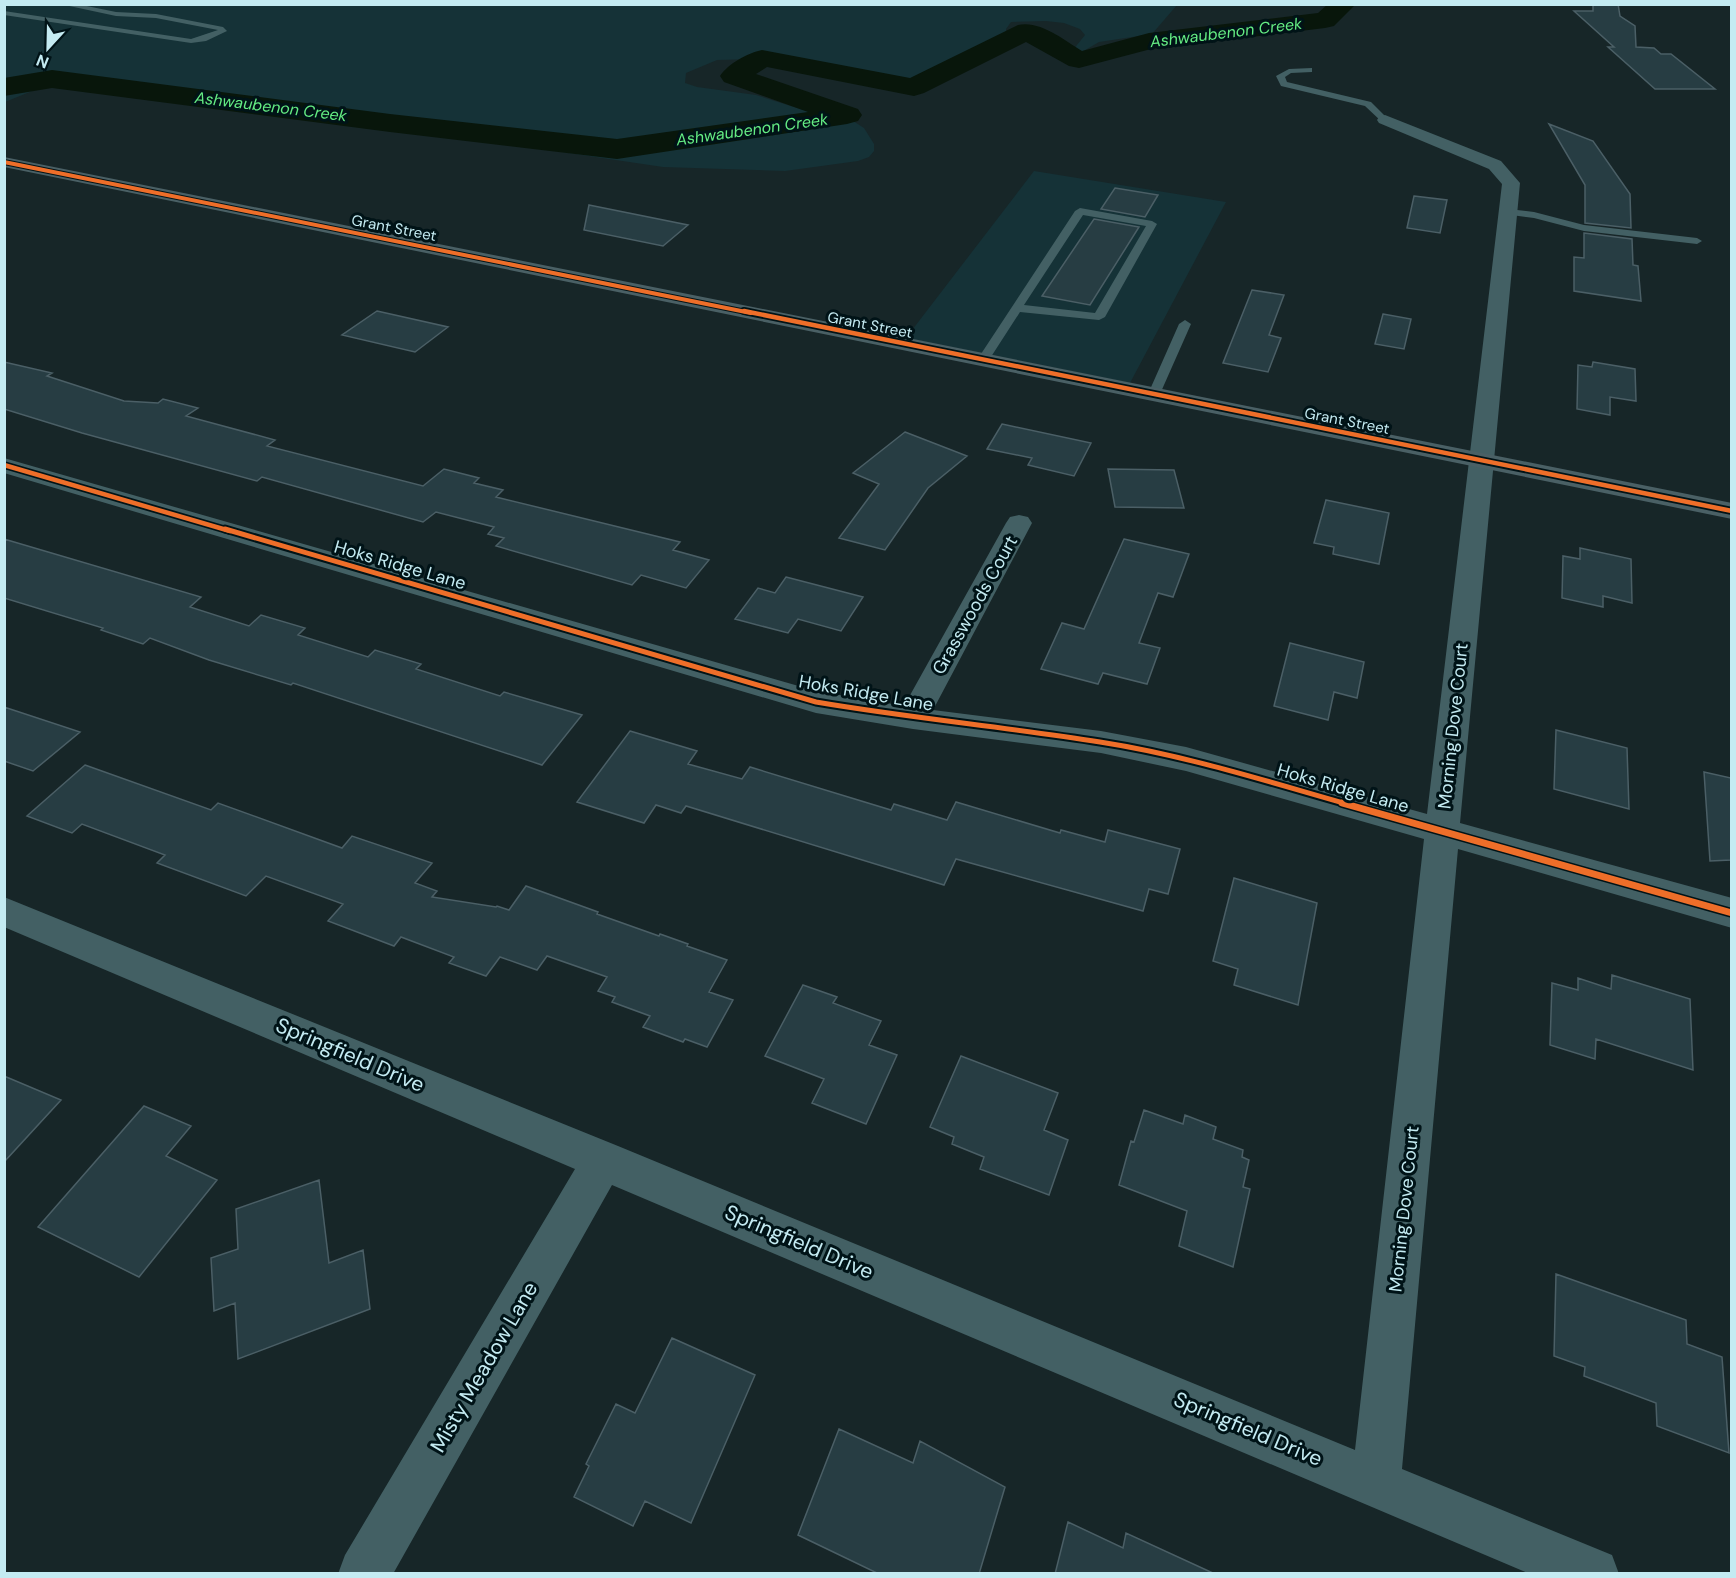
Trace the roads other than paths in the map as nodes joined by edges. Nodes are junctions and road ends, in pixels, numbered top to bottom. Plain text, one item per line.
1 (63, 4) edge
2 (4, 14) edge
3 (1309, 70) dead end
4 (1385, 120) joint
5 (4, 162) edge
6 (1508, 212) junction
7 (1698, 241) dead end
8 (1017, 308) junction
9 (1185, 324) dead end
10 (983, 360) junction
11 (1154, 394) junction
12 (1480, 460) junction
13 (4, 465) edge
14 (1731, 511) edge
15 (1019, 523) dead end
16 (913, 718) junction
17 (1442, 832) junction
18 (4, 910) edge
19 (1731, 913) edge
20 (603, 1160) junction
21 (1376, 1483) junction
22 (364, 1574) edge
23 (1593, 1574) edge

1 - 2 lane
3 - 4 lane
4 - 6 street, Morning Dove Court
5 - 10 street, Grant Street
6 - 7 lane
6 - 12 street, Morning Dove Court
8 - 8 lane
8 - 10 lane
9 - 11 lane
10 - 11 street, Grant Street
11 - 12 street, Grant Street
12 - 14 street, Grant Street
12 - 17 street, Morning Dove Court
13 - 16 street, Hoks Ridge Lane
15 - 16 street, Grasswoods Court
16 - 17 street, Hoks Ridge Lane
17 - 19 street, Hoks Ridge Lane
17 - 21 street, Morning Dove Court
18 - 20 street, Springfield Drive
20 - 21 street, Springfield Drive
20 - 22 street, Misty Meadow Lane
21 - 23 street, Springfield Drive

